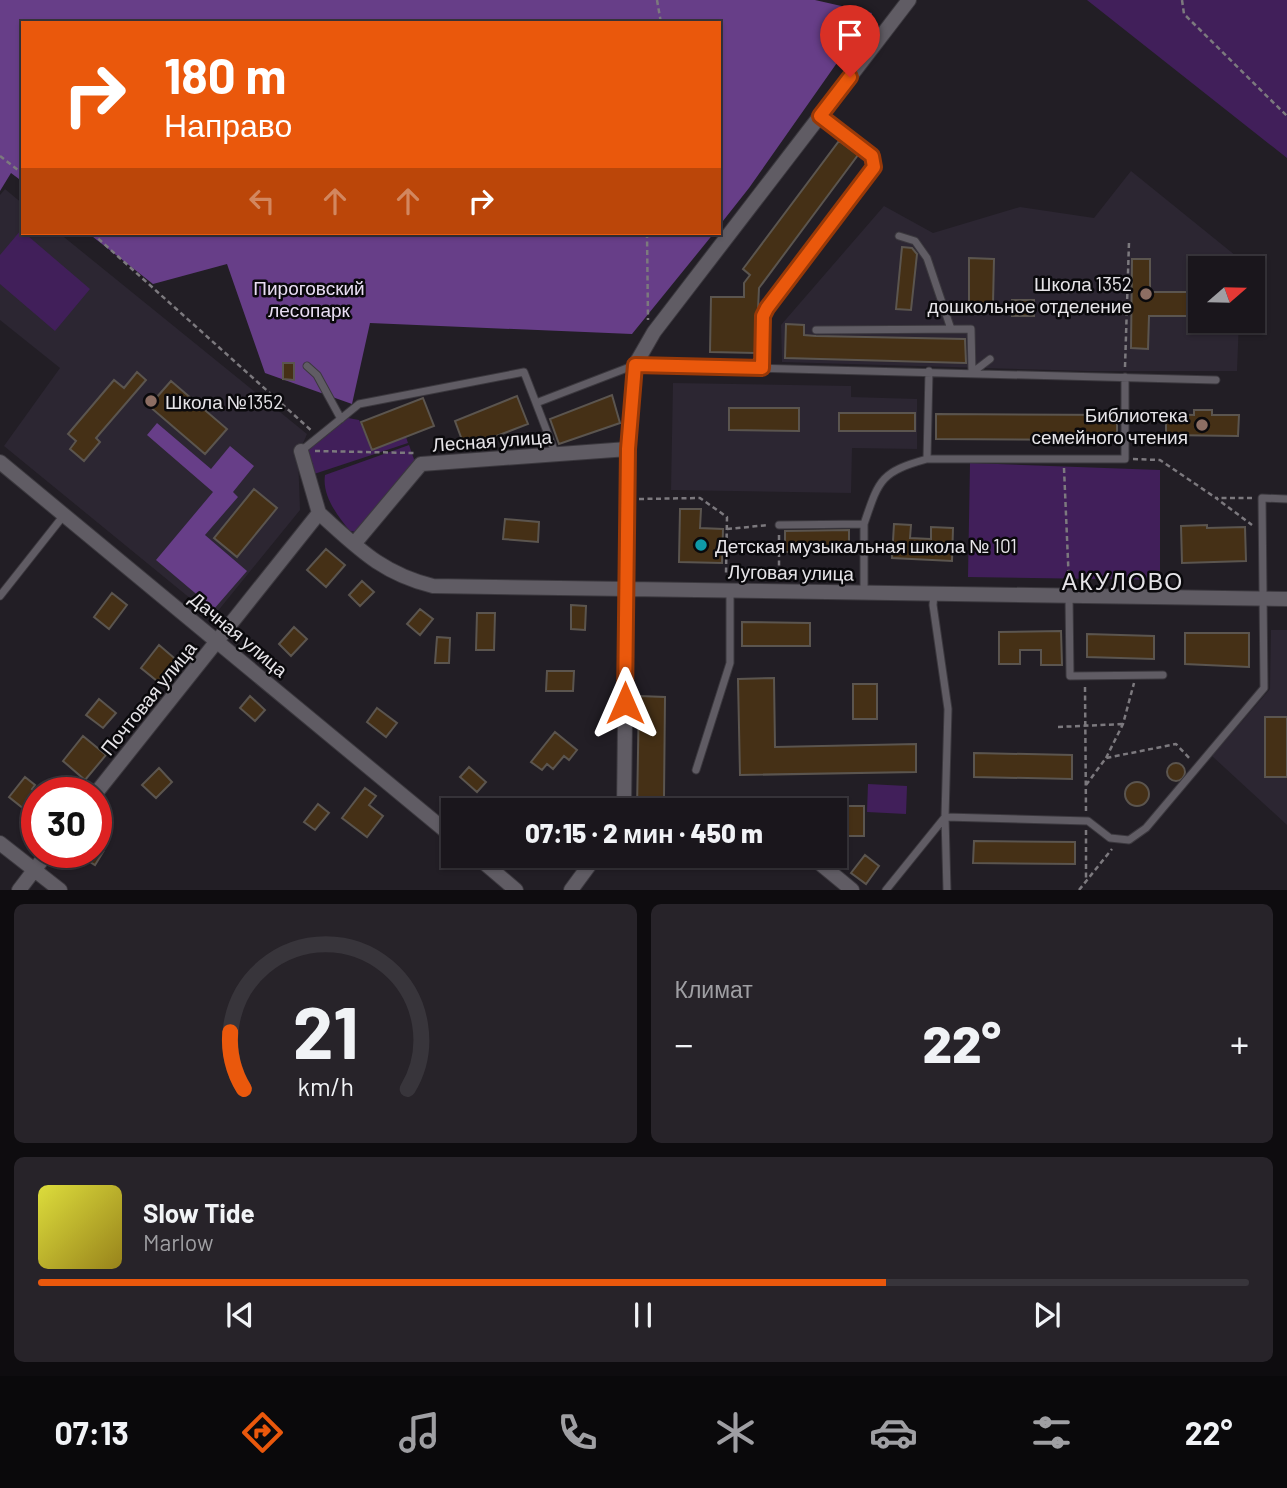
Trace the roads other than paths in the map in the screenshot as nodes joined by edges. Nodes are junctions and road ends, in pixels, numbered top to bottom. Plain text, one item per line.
1 (909, 0) edge
2 (820, 116) junction
3 (899, 236) dead end
4 (951, 329) junction
5 (816, 330) dead end
6 (990, 359) dead end
7 (635, 365) junction
8 (307, 366) dead end
9 (762, 368) junction
10 (929, 371) junction
11 (972, 372) junction
12 (1125, 377) junction
13 (1216, 380) dead end
14 (536, 403) junction
15 (341, 419) junction
16 (628, 449) junction
17 (302, 451) joint
18 (556, 455) junction
19 (927, 458) junction
20 (0, 462) edge
21 (1287, 499) edge
22 (319, 513) junction
23 (64, 515) junction
24 (864, 524) junction
25 (779, 525) road end
26 (354, 544) junction
27 (626, 588) junction
28 (730, 590) junction
29 (864, 592) junction
30 (934, 593) junction
31 (1069, 595) junction
32 (0, 596) edge
33 (1263, 599) junction
34 (1287, 599) edge
35 (218, 642) junction
36 (1163, 675) dead end
37 (696, 770) dead end
38 (109, 777) edge
39 (624, 798) edge
40 (945, 817) junction
41 (441, 827) edge
42 (0, 843) edge
43 (490, 868) edge
44 (587, 868) edge
45 (825, 868) edge
46 (34, 869) junction
47 (19, 890) edge
48 (60, 890) edge
49 (516, 890) edge
50 (571, 890) edge
51 (852, 890) edge
52 (886, 890) edge
53 (947, 890) edge

1 - 2 street
2 - 7 street
2 - 9 lane
3 - 4 lane
4 - 5 lane
4 - 11 lane
6 - 11 lane
7 - 9 lane
7 - 14 lane
7 - 16 street
8 - 15 lane
9 - 10 lane
10 - 11 lane
10 - 19 lane
11 - 12 lane
12 - 13 lane
12 - 19 lane
14 - 15 lane
14 - 18 lane
15 - 17 lane
16 - 18 street, Лесная улица
16 - 27 street
17 - 22 street
18 - 26 street, Лесная улица
19 - 24 lane
20 - 23 street, Дачная улица
21 - 33 lane
22 - 26 street, Луговая улица
22 - 35 street, Почтовая улица
23 - 32 lane
23 - 35 street, Дачная улица
24 - 25 lane
24 - 29 lane
26 - 27 street, Луговая улица
27 - 28 street, Луговая улица
27 - 39 street
28 - 29 street, Луговая улица
28 - 37 lane
29 - 30 street, Луговая улица
30 - 31 street, Луговая улица
30 - 40 lane
31 - 33 street, Луговая улица
31 - 36 lane
33 - 34 street, Луговая улица
33 - 40 lane
35 - 38 street, Почтовая улица
35 - 41 street, Дачная улица
40 - 52 lane
40 - 53 lane
42 - 46 street
43 - 49 street
44 - 50 street
45 - 51 street
46 - 47 street
46 - 48 street

